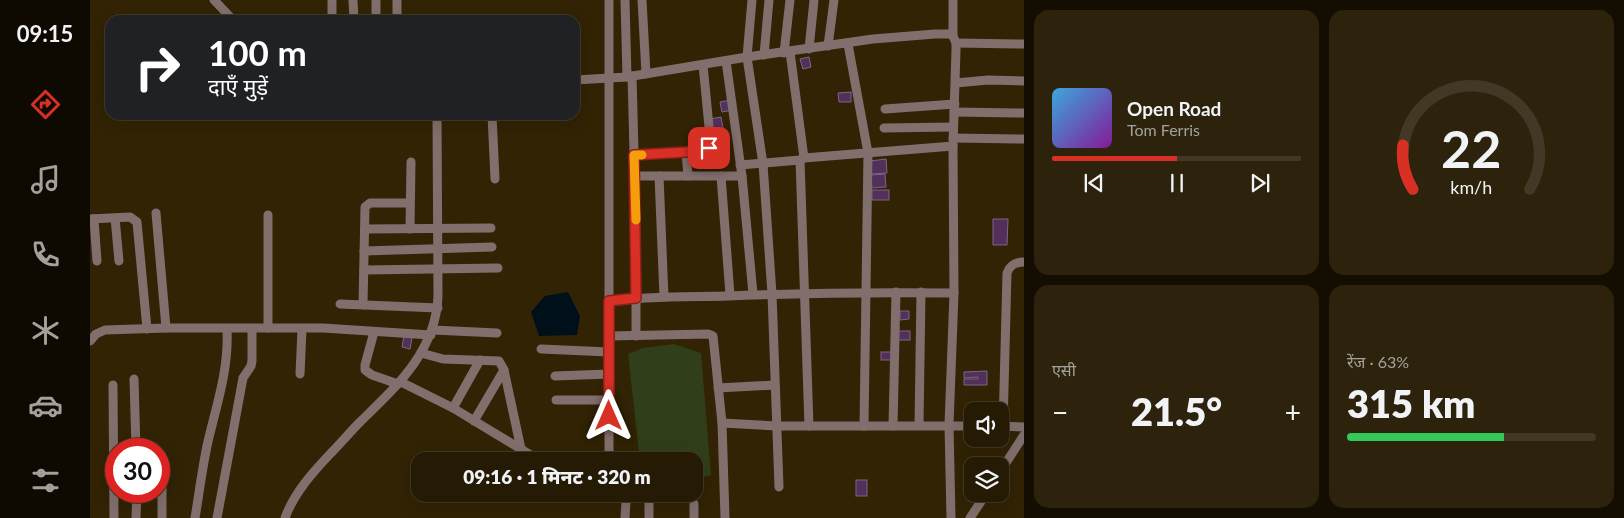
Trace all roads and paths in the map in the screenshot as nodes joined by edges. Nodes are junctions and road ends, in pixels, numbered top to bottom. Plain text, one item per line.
1 (214, 0) edge
2 (332, 0) edge
3 (353, 0) edge
4 (376, 0) edge
5 (397, 0) edge
6 (609, 0) edge
7 (624, 0) edge
8 (642, 0) edge
9 (752, 0) edge
10 (769, 0) edge
11 (790, 0) edge
12 (814, 0) edge
13 (834, 0) edge
14 (953, 0) edge
15 (228, 15) edge
16 (332, 15) edge
17 (354, 15) edge
18 (376, 15) edge
19 (397, 15) edge
20 (954, 40) junction
21 (848, 44) junction
22 (1024, 44) edge
23 (828, 46) junction
24 (809, 49) junction
25 (787, 52) junction
26 (764, 54) junction
27 (747, 57) junction
28 (726, 61) junction
29 (703, 65) junction
30 (646, 74) junction
31 (630, 77) junction
32 (609, 78) junction
33 (580, 80) edge
34 (1024, 81) edge
35 (956, 82) junction
36 (954, 108) junction
37 (885, 109) dead end
38 (1024, 113) edge
39 (437, 120) edge
40 (492, 120) edge
41 (954, 127) junction
42 (884, 128) dead end
43 (1024, 139) edge
44 (953, 142) junction
45 (686, 152) junction
46 (868, 153) junction
47 (634, 155) junction
48 (802, 159) junction
49 (410, 162) dead end
50 (763, 164) junction
51 (740, 165) junction
52 (635, 176) junction
53 (659, 176) junction
54 (688, 176) junction
55 (720, 176) junction
56 (742, 176) junction
57 (495, 179) dead end
58 (410, 203) junction
59 (156, 213) dead end
60 (268, 215) dead end
61 (115, 218) junction
62 (92, 219) edge
63 (437, 228) junction
64 (491, 228) dead end
65 (365, 229) junction
66 (410, 229) junction
67 (492, 247) dead end
68 (438, 250) junction
69 (364, 251) junction
70 (97, 261) dead end
71 (119, 262) dead end
72 (1024, 262) edge
73 (498, 268) dead end
74 (438, 269) junction
75 (364, 270) junction
76 (867, 292) junction
77 (896, 292) junction
78 (921, 292) junction
79 (805, 293) junction
80 (954, 293) junction
81 (753, 294) junction
82 (772, 294) junction
83 (730, 296) junction
84 (664, 297) junction
85 (636, 298) junction
86 (609, 301) junction
87 (340, 304) dead end
88 (362, 305) junction
89 (438, 308) junction
90 (166, 328) junction
91 (268, 328) junction
92 (147, 329) junction
93 (227, 329) junction
94 (252, 329) junction
95 (302, 329) junction
96 (374, 332) junction
97 (432, 332) junction
98 (497, 334) dead end
99 (609, 336) junction
100 (636, 336) junction
101 (90, 341) edge
102 (540, 349) dead end
103 (609, 352) junction
104 (421, 353) junction
105 (480, 360) junction
106 (504, 370) junction
107 (300, 374) dead end
108 (609, 374) junction
109 (555, 376) dead end
110 (134, 379) dead end
111 (399, 383) junction
112 (113, 384) dead end
113 (775, 385) junction
114 (718, 388) junction
115 (556, 400) dead end
116 (609, 400) junction
117 (1002, 402) edge
118 (453, 408) junction
119 (474, 421) junction
120 (722, 423) junction
121 (919, 425) junction
122 (949, 425) junction
123 (777, 426) junction
124 (809, 426) junction
125 (864, 426) junction
126 (892, 426) junction
127 (964, 426) edge
128 (1009, 426) edge
129 (1024, 427) edge
130 (1024, 435) edge
131 (136, 438) edge
132 (521, 449) junction
133 (526, 452) edge
134 (609, 452) edge
135 (1009, 458) edge
136 (779, 487) dead end
137 (626, 502) edge
138 (649, 502) dead end
139 (981, 502) edge
140 (137, 503) edge
141 (162, 503) edge
142 (694, 504) dead end
143 (114, 518) edge
144 (136, 518) edge
145 (162, 518) edge
146 (194, 518) edge
147 (217, 518) edge
148 (285, 518) edge
149 (625, 518) edge
150 (648, 518) edge
151 (694, 518) edge
152 (725, 518) edge
153 (951, 518) edge
154 (970, 518) edge

1 - 15 street
2 - 16 street
3 - 17 street
4 - 18 street
5 - 19 street
6 - 32 street
7 - 31 street
8 - 30 street
9 - 27 street
10 - 26 street
11 - 25 street
12 - 24 street
13 - 23 street
14 - 20 street
20 - 21 street
20 - 22 street
20 - 35 street
21 - 23 street
21 - 46 street
23 - 24 street
24 - 25 street
25 - 26 street
25 - 48 street
26 - 27 street
27 - 28 street
27 - 50 street
28 - 29 street
28 - 51 street
29 - 30 street
29 - 45 street
30 - 31 street
31 - 32 street
31 - 47 street
32 - 33 street
32 - 86 street
34 - 35 street
35 - 36 street
36 - 37 street
36 - 38 street
36 - 41 street
39 - 63 street
40 - 57 street
41 - 42 street
41 - 44 street
43 - 44 street
44 - 46 street
44 - 80 street
45 - 47 street
45 - 54 street
46 - 48 street
46 - 76 street
47 - 52 street
48 - 50 street
48 - 79 street
49 - 58 street
50 - 51 street
50 - 82 street
51 - 56 street
52 - 53 street
52 - 85 street
53 - 54 street
53 - 84 street
54 - 55 street
55 - 56 street
55 - 83 street
56 - 81 street
58 - 65 street
58 - 66 street
59 - 90 street
60 - 91 street
61 - 62 street
61 - 71 street
61 - 92 street
62 - 70 street
63 - 64 street
63 - 66 street
63 - 68 street
65 - 66 street
65 - 69 street
67 - 68 street
68 - 69 street
68 - 74 street
69 - 75 street
72 - 117 street
73 - 74 street
74 - 75 street
74 - 89 street
75 - 88 street
76 - 77 street
76 - 79 street
76 - 125 street
77 - 78 street
77 - 126 street
78 - 80 street
78 - 121 street
79 - 82 street
79 - 124 street
80 - 122 street
81 - 82 street
81 - 83 street
82 - 113 street
83 - 84 street
84 - 85 street
85 - 86 street
85 - 100 street
86 - 99 street
87 - 88 street
88 - 89 street
89 - 97 street
90 - 92 street
90 - 93 street
91 - 94 street
91 - 95 street
92 - 101 street
93 - 94 street
93 - 146 street
94 - 147 street
95 - 96 street
95 - 107 street
96 - 97 street
96 - 111 street
97 - 98 street
97 - 104 street
99 - 100 street
99 - 103 street
100 - 114 street
102 - 103 street
103 - 108 street
104 - 105 street
104 - 111 street
105 - 106 street
105 - 118 street
106 - 119 street
106 - 132 street
108 - 109 street
108 - 116 street
110 - 131 street
111 - 118 street
111 - 148 street
112 - 143 street
113 - 114 street
113 - 123 street
114 - 120 street
115 - 116 street
116 - 134 street
118 - 119 street
119 - 132 street
120 - 123 street
120 - 152 street
121 - 122 street
121 - 126 street
122 - 127 street
122 - 153 street
123 - 124 street
123 - 136 street
124 - 125 street
125 - 126 street
128 - 129 street
130 - 135 street
132 - 133 street
137 - 149 street
138 - 150 street
139 - 154 street
140 - 144 street
141 - 145 street
142 - 151 street

